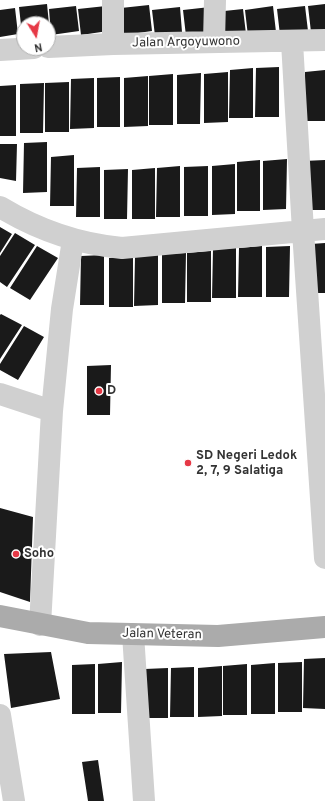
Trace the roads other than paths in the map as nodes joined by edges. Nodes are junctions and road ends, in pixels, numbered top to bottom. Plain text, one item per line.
1 (113, 0) edge
2 (215, 0) edge
3 (325, 40) edge
4 (214, 42) junction
5 (292, 42) junction
6 (113, 44) junction
7 (56, 47) edge
8 (16, 49) edge
9 (0, 50) edge
10 (0, 207) edge
11 (325, 229) edge
12 (303, 231) junction
13 (73, 240) junction
14 (0, 394) edge
15 (320, 406) edge
16 (52, 411) junction
17 (325, 558) edge
18 (0, 616) edge
19 (40, 625) junction
20 (325, 627) edge
21 (133, 634) junction
22 (0, 715) edge
23 (14, 801) edge
24 (144, 801) edge

1 - 6 street
2 - 4 street
3 - 5 street, Jalan Argoyuwono
4 - 5 street, Jalan Argoyuwono
4 - 6 street, Jalan Argoyuwono
5 - 12 street
6 - 7 street, Jalan Argoyuwono
8 - 9 street
10 - 13 street
11 - 12 street
12 - 13 street
12 - 15 street
13 - 16 street
14 - 16 street
15 - 17 street
16 - 19 street
18 - 19 main road, Jalan Veteran
19 - 21 main road, Jalan Veteran
20 - 21 main road, Jalan Veteran
21 - 24 street
22 - 23 street

